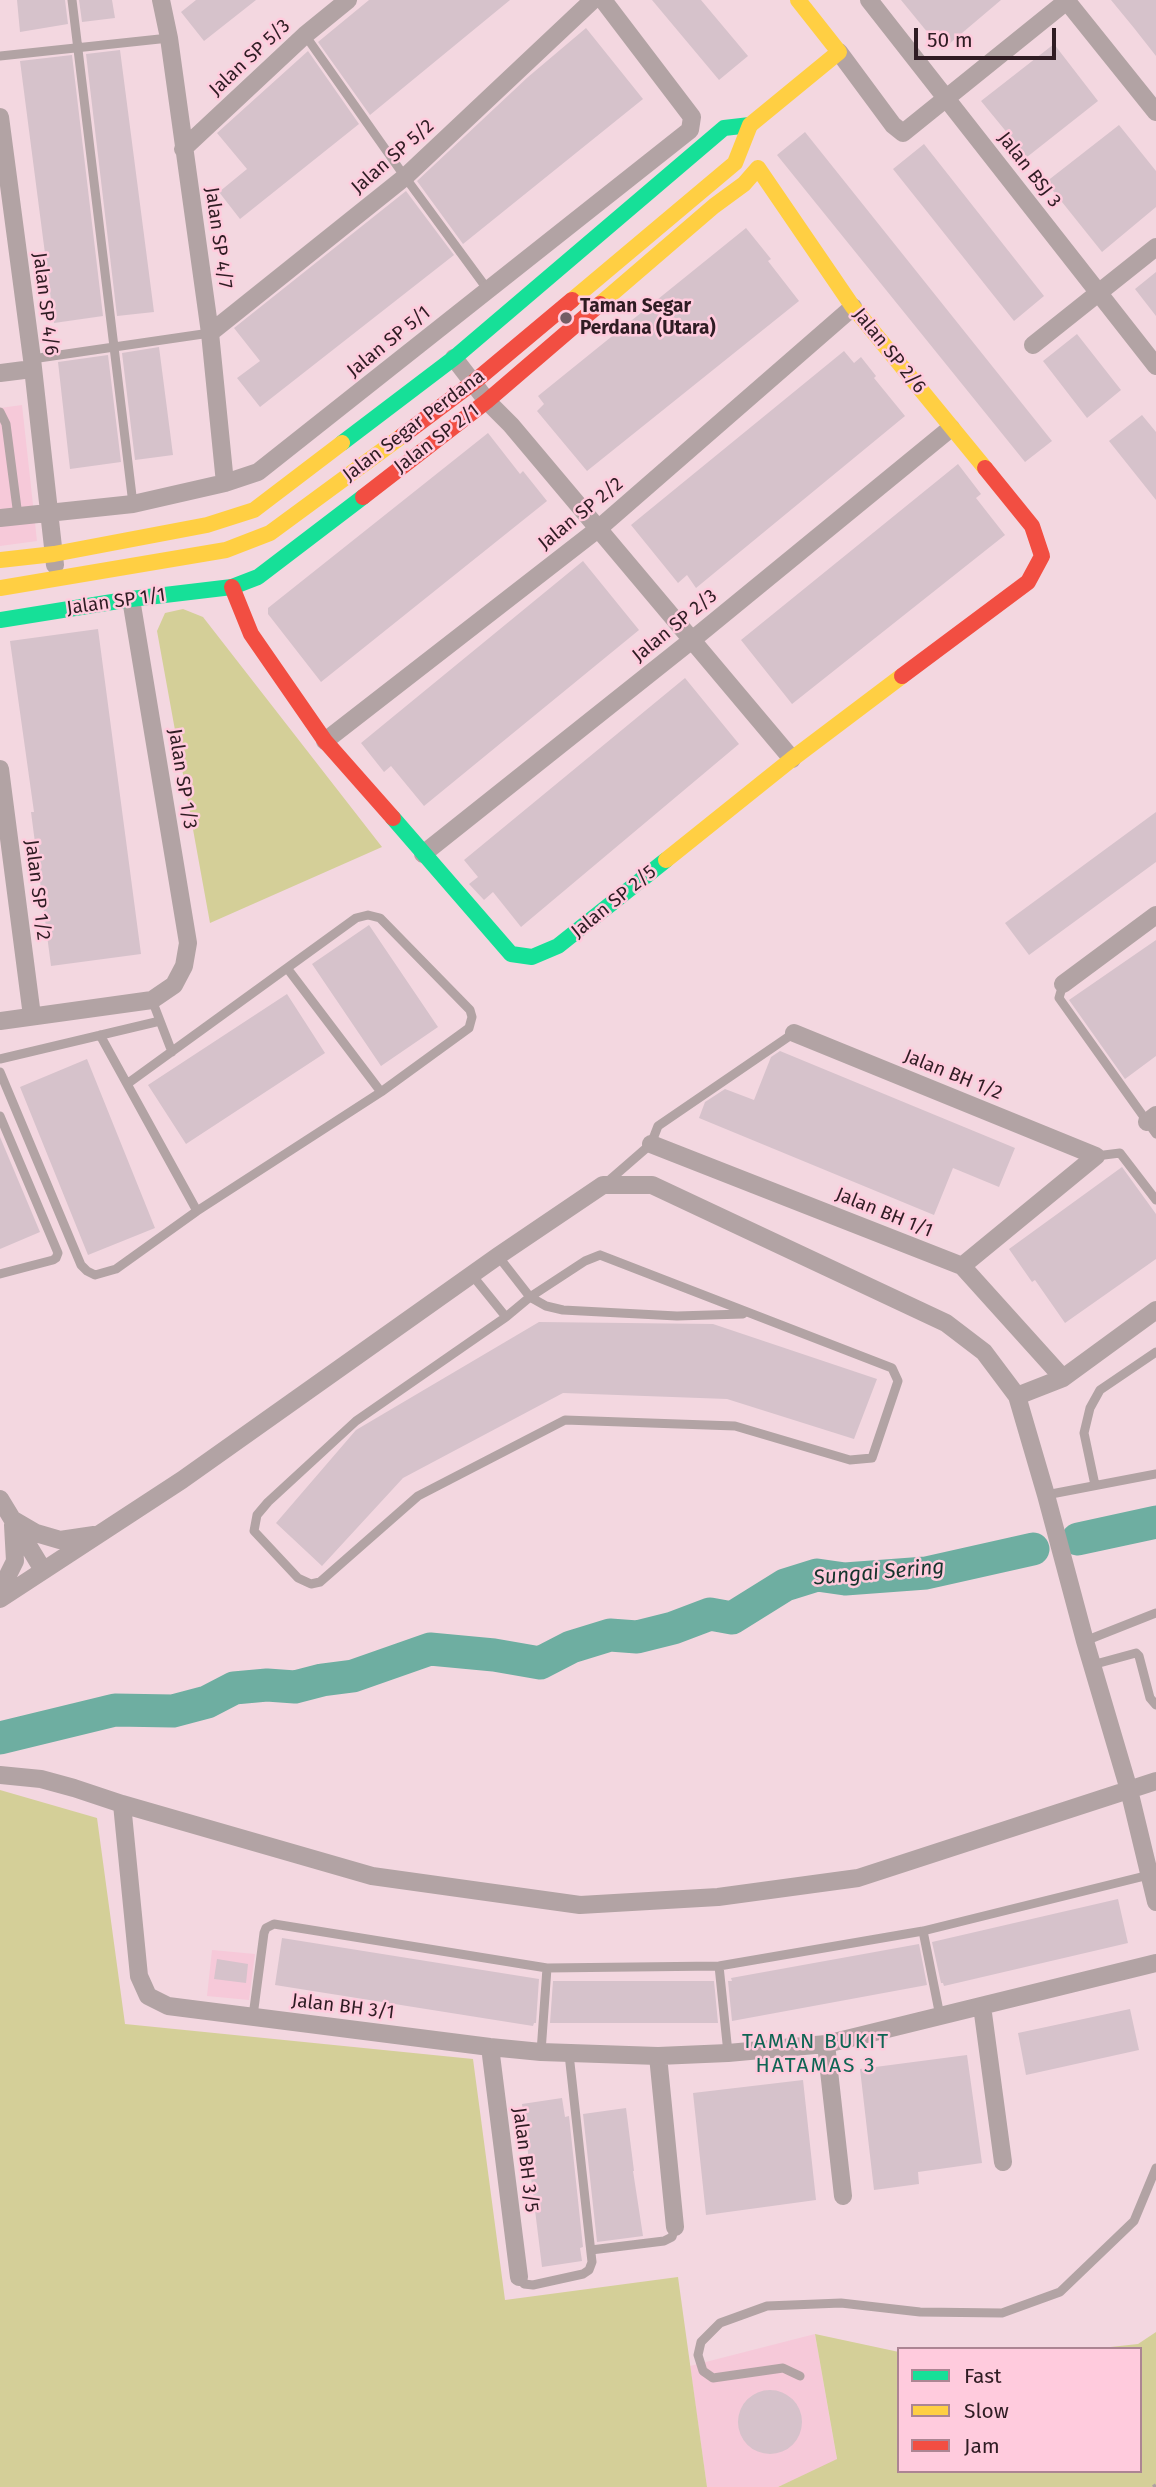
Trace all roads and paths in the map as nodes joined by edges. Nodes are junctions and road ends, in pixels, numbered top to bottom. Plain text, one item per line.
1 (72, 0) edge
2 (161, 0) edge
3 (348, 0) edge
4 (593, 0) edge
5 (603, 0) edge
6 (798, 0) edge
7 (869, 0) edge
8 (1067, 0) edge
9 (305, 35) junction
10 (169, 38) junction
11 (78, 47) junction
12 (839, 52) junction
13 (0, 56) edge
14 (946, 98) junction
15 (1156, 112) edge
16 (0, 117) edge
17 (750, 125) junction
18 (183, 149) junction
19 (758, 168) joint
20 (405, 177) junction
21 (1156, 247) edge
22 (488, 289) junction
23 (1098, 293) junction
24 (853, 307) junction
25 (210, 333) junction
26 (1032, 345) dead end
27 (115, 346) junction
28 (454, 358) junction
29 (32, 364) junction
30 (1156, 366) edge
31 (0, 373) edge
32 (474, 382) junction
33 (487, 401) junction
34 (0, 412) edge
35 (951, 428) junction
36 (225, 483) junction
37 (50, 504) junction
38 (133, 504) junction
39 (9, 517) edge
40 (1032, 526) joint
41 (598, 529) junction
42 (54, 554) junction
43 (0, 560) edge
44 (57, 580) junction
45 (232, 587) junction
46 (0, 588) edge
47 (131, 599) junction
48 (0, 620) edge
49 (692, 640) junction
50 (325, 741) junction
51 (792, 759) junction
52 (0, 769) edge
53 (423, 854) junction
54 (1156, 915) edge
55 (287, 968) junction
56 (1063, 984) joint
57 (152, 1000) junction
58 (32, 1016) junction
59 (0, 1021) edge
60 (160, 1021) junction
61 (794, 1033) joint
62 (100, 1035) junction
63 (172, 1052) junction
64 (0, 1059) edge
65 (0, 1072) edge
66 (127, 1084) junction
67 (381, 1092) junction
68 (0, 1115) edge
69 (1153, 1123) edge
70 (651, 1144) junction
71 (1096, 1156) junction
72 (603, 1185) junction
73 (1156, 1200) edge
74 (197, 1210) junction
75 (498, 1256) junction
76 (962, 1266) junction
77 (0, 1274) edge
78 (471, 1275) junction
79 (530, 1297) junction
80 (1156, 1310) edge
81 (748, 1314) junction
82 (506, 1317) junction
83 (1156, 1352) edge
84 (1063, 1378) junction
85 (1017, 1396) junction
86 (1156, 1474) edge
87 (1096, 1485) junction
88 (1046, 1495) junction
89 (0, 1499) edge
90 (12, 1519) junction
91 (103, 1534) junction
92 (43, 1570) junction
93 (0, 1591) edge
94 (0, 1599) edge
95 (1156, 1613) edge
96 (1085, 1641) junction
97 (1092, 1665) junction
98 (1156, 1705) edge
99 (0, 1775) edge
100 (1156, 1781) edge
101 (1129, 1790) junction
102 (122, 1804) junction
103 (1149, 1875) junction
104 (1156, 1902) edge
105 (923, 1931) junction
106 (1156, 1963) edge
107 (719, 1966) junction
108 (547, 1968) junction
109 (982, 2006) junction
110 (940, 2016) junction
111 (253, 2017) junction
112 (826, 2044) junction
113 (490, 2047) junction
114 (541, 2052) junction
115 (728, 2053) junction
116 (569, 2054) junction
117 (658, 2056) junction
118 (1003, 2162) dead end
119 (1156, 2168) edge
120 (843, 2196) dead end
121 (675, 2227) joint
122 (591, 2250) junction
123 (519, 2277) joint
124 (800, 2376) dead end

1 - 11 lane
2 - 10 street, Jalan SP 4/7
3 - 9 street, Jalan SP 5/3
4 - 20 street, Jalan SP 5/2
5 - 22 street, Jalan SP 5/1
6 - 12 street
7 - 14 street, Jalan BSJ 3
8 - 14 street
8 - 15 street
9 - 18 street, Jalan SP 5/3
9 - 20 lane
10 - 11 lane
10 - 18 street, Jalan SP 4/7
11 - 13 lane
11 - 27 lane
12 - 14 street
12 - 17 street, Jalan Segar Perdana
14 - 23 street, Jalan BSJ 3
16 - 29 street, Jalan SP 4/6
17 - 28 street, Jalan Segar Perdana
17 - 32 street, Jalan Segar Perdana
18 - 25 street, Jalan SP 4/7
19 - 24 street, Jalan SP 2/6
19 - 33 street, Jalan SP 2/1
20 - 22 lane
20 - 25 street, Jalan SP 5/2
21 - 23 street
22 - 36 street, Jalan SP 5/1
23 - 26 street
23 - 30 street, Jalan BSJ 3
24 - 35 street, Jalan SP 2/6
24 - 41 street, Jalan SP 2/2
25 - 27 lane
25 - 36 street, Jalan SP 4/7
27 - 29 lane
27 - 38 lane
28 - 32 street
28 - 42 street, Jalan Segar Perdana
29 - 31 street
29 - 37 street, Jalan SP 4/6
32 - 33 street
32 - 44 street, Jalan Segar Perdana
33 - 41 street
33 - 45 street, Jalan SP 2/1
34 - 39 lane
35 - 40 street, Jalan SP 2/6
35 - 49 street, Jalan SP 2/3
36 - 38 street, Jalan SP 5/1
37 - 38 street, Jalan SP 5/1
37 - 39 street, Jalan SP 5/1
37 - 42 street, Jalan SP 4/6
40 - 51 street, Jalan SP 2/5
41 - 49 street
41 - 50 street, Jalan SP 2/2
42 - 43 street, Jalan Segar Perdana
42 - 44 street, Jalan SP 4/6
44 - 46 street, Jalan Segar Perdana
45 - 47 street, Jalan SP 1/1
45 - 50 street, Jalan SP 2/5
47 - 48 street, Jalan SP 1/1
47 - 57 street, Jalan SP 1/3
49 - 51 street
49 - 53 street, Jalan SP 2/3
50 - 53 street, Jalan SP 2/5
51 - 53 street, Jalan SP 2/5
52 - 58 street, Jalan SP 1/2
54 - 56 street
55 - 63 lane
55 - 67 lane
55 - 67 lane
56 - 69 lane
57 - 58 street
57 - 60 lane
58 - 59 street
60 - 62 lane
60 - 63 lane
61 - 70 lane
61 - 71 street, Jalan BH 1/2
62 - 64 lane
62 - 66 lane
63 - 66 lane
65 - 74 lane
66 - 74 lane
67 - 74 lane
68 - 77 lane
70 - 72 lane
70 - 76 street, Jalan BH 1/1
71 - 73 lane
71 - 76 street
72 - 75 street
72 - 85 street
75 - 78 street
75 - 79 lane
76 - 84 street, Jalan BH 1/1
78 - 82 lane
78 - 91 street
79 - 81 lane
79 - 81 lane
79 - 82 lane
80 - 84 street
81 - 82 lane
83 - 87 lane
84 - 85 street
85 - 88 street
86 - 87 lane
87 - 88 lane
88 - 96 street
89 - 90 street
90 - 91 street
90 - 92 street
90 - 93 street
91 - 92 street
92 - 94 street
95 - 96 lane
96 - 97 street
97 - 98 lane
97 - 101 street
99 - 102 street
100 - 101 street
101 - 102 street
101 - 103 street
102 - 111 street, Jalan BH 3/1
103 - 104 street
103 - 105 lane
105 - 107 lane
105 - 110 lane
106 - 109 street, Jalan BH 3/1
107 - 108 lane
107 - 115 lane
108 - 111 lane
108 - 114 lane
109 - 110 street, Jalan BH 3/1
109 - 118 street
110 - 112 street, Jalan BH 3/1
111 - 113 street, Jalan BH 3/1
112 - 115 street, Jalan BH 3/1
112 - 120 street
113 - 114 street, Jalan BH 3/1
113 - 123 street, Jalan BH 3/5
114 - 116 street, Jalan BH 3/1
115 - 117 street, Jalan BH 3/1
116 - 117 street, Jalan BH 3/1
116 - 122 lane
117 - 121 street
119 - 124 lane
121 - 122 lane
122 - 123 lane

